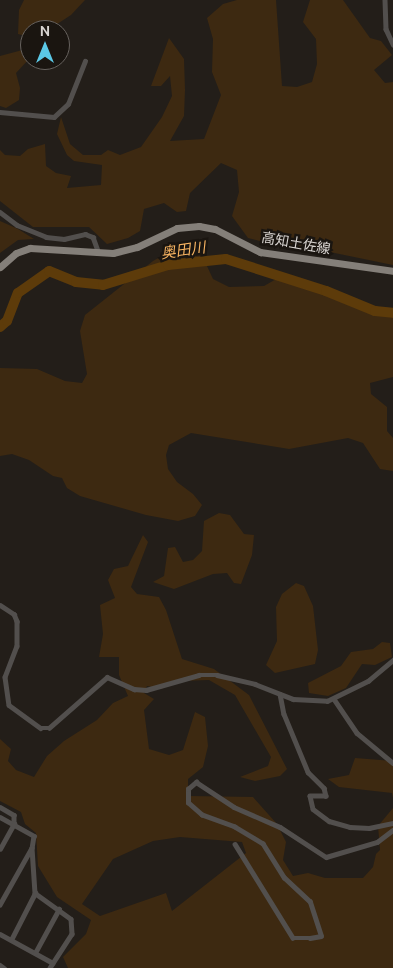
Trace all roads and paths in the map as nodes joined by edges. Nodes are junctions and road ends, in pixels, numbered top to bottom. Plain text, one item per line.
1 (385, 0) edge
2 (393, 44) edge
3 (85, 61) dead end
4 (0, 112) edge
5 (0, 212) edge
6 (98, 251) junction
7 (0, 267) edge
8 (393, 272) edge
9 (0, 605) edge
10 (392, 663) edge
11 (280, 694) junction
12 (334, 699) junction
13 (393, 762) edge
14 (0, 807) edge
15 (0, 817) edge
16 (14, 823) junction
17 (393, 823) edge
18 (393, 830) edge
19 (235, 844) dead end
20 (32, 848) junction
21 (0, 849) edge
22 (35, 893) junction
23 (0, 905) edge
24 (59, 909) junction
25 (0, 934) edge
26 (11, 940) junction
27 (35, 953) junction
28 (53, 963) junction
29 (50, 968) edge

1 - 2 street
3 - 4 street
5 - 6 street
6 - 7 main road, 高知土佐線
6 - 8 main road, 高知土佐線
9 - 11 street
10 - 12 street
11 - 12 street
11 - 17 street
12 - 13 street
14 - 16 street
15 - 16 street
16 - 20 street
16 - 21 street
18 - 19 street
20 - 22 street
20 - 23 street
22 - 24 street
22 - 26 street
24 - 27 street
24 - 28 street
25 - 26 street
26 - 27 street
27 - 28 street
28 - 29 street

